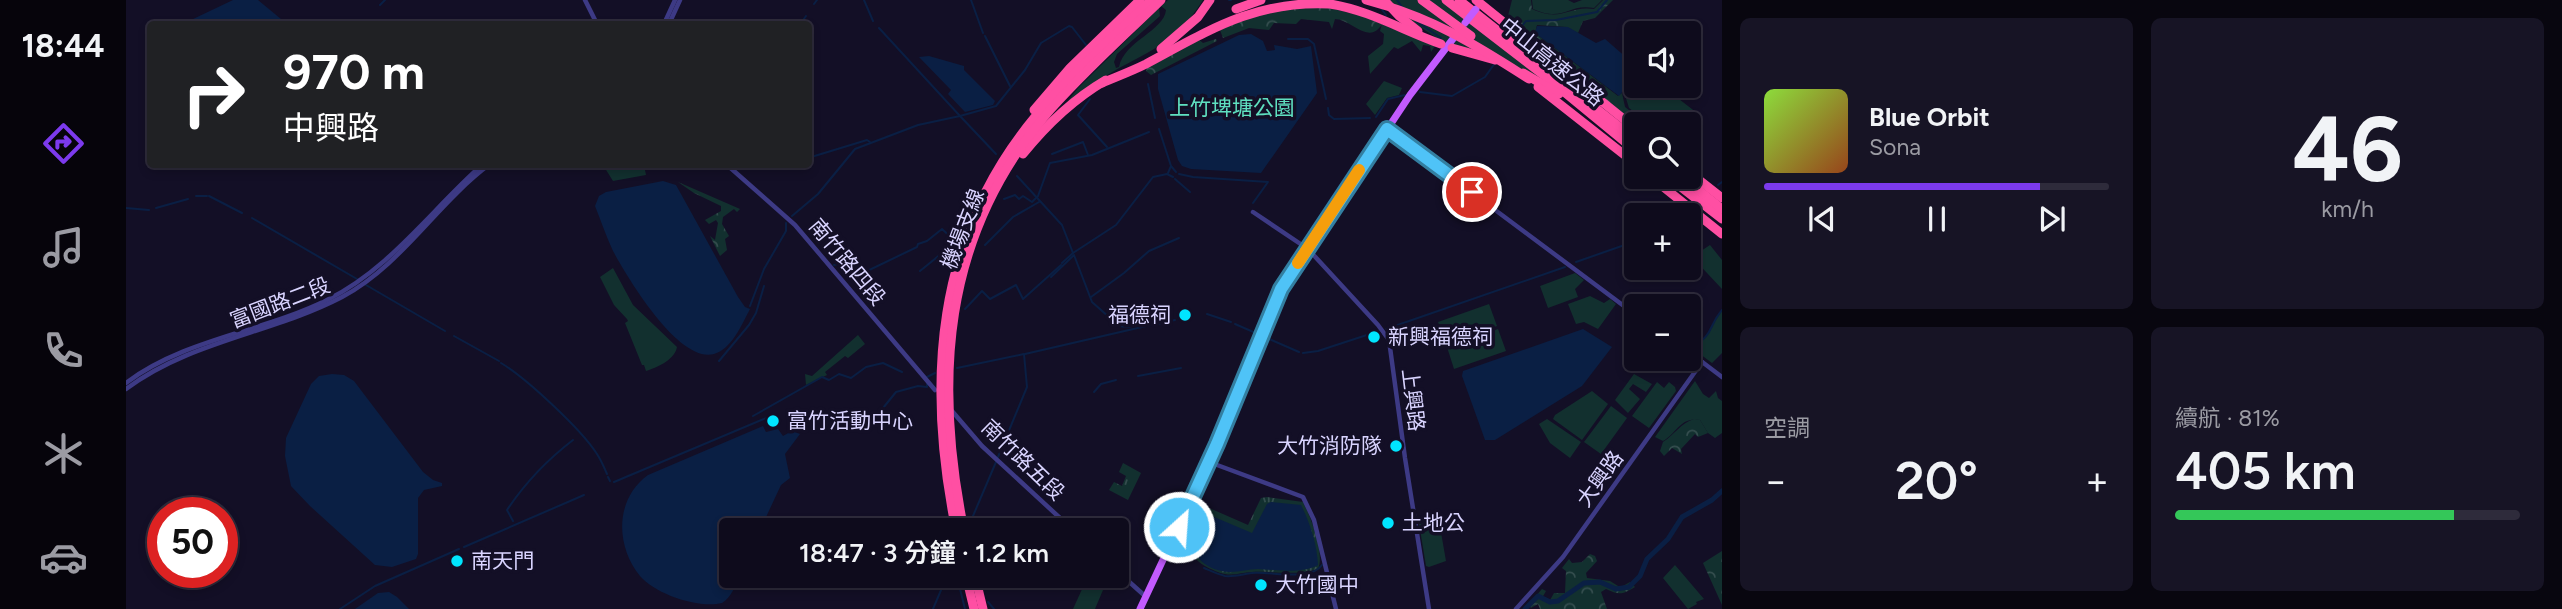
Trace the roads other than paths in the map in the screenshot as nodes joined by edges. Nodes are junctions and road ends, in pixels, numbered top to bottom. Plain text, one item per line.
1 (585, 0) edge
2 (678, 0) edge
3 (1131, 0) edge
4 (1140, 0) edge
5 (1151, 0) edge
6 (1161, 0) edge
7 (1207, 0) edge
8 (1260, 0) edge
9 (1366, 0) edge
10 (1384, 0) edge
11 (1422, 0) edge
12 (1446, 0) edge
13 (1459, 0) edge
14 (1485, 2) edge
15 (1476, 5) edge
16 (596, 21) edge
17 (668, 21) edge
18 (1199, 32) junction
19 (1093, 46) junction
20 (1452, 48) dead end
21 (1548, 71) junction
22 (1528, 79) junction
23 (1102, 83) junction
24 (1577, 104) junction
25 (1624, 120) edge
26 (1387, 129) junction
27 (1624, 131) edge
28 (1624, 141) edge
29 (1624, 155) edge
30 (479, 168) edge
31 (486, 168) edge
32 (731, 168) edge
33 (1002, 180) junction
34 (1701, 181) edge
35 (1666, 189) edge
36 (1683, 189) edge
37 (1697, 189) edge
38 (1722, 198) edge
39 (981, 202) junction
40 (1722, 209) edge
41 (1253, 212) dead end
42 (1722, 219) edge
43 (1722, 234) edge
44 (1308, 249) junction
45 (1624, 306) edge
46 (1702, 362) joint
47 (1722, 376) edge
48 (126, 383) edge
49 (126, 389) edge
50 (935, 390) dead end
51 (953, 411) dead end
52 (1209, 462) junction
53 (954, 518) edge
54 (962, 518) edge
55 (1060, 518) edge
56 (1129, 582) edge
57 (969, 588) edge
58 (978, 588) edge
59 (1146, 597) junction
60 (974, 609) edge
61 (983, 609) edge
62 (1140, 609) edge
63 (1336, 609) edge
64 (1429, 609) edge
65 (1516, 609) edge

1 - 16 street
2 - 17 street
3 - 19 highway
4 - 19 highway
5 - 39 highway, 機場支線
6 - 33 highway, 機場支線
7 - 23 highway
8 - 18 highway
9 - 22 highway, bridge
10 - 18 highway
11 - 22 highway, bridge
12 - 24 highway, 中山高速公路
13 - 21 highway, 中山高速公路
14 - 15 main road
14 - 21 highway
15 - 25 highway, bridge
15 - 26 main road, bridge
18 - 23 highway
19 - 39 highway
20 - 24 highway
21 - 27 highway, 中山高速公路
22 - 29 highway
23 - 33 highway
24 - 28 highway, 中山高速公路
26 - 44 main road
26 - 45 street
30 - 48 street, 富國路二段
31 - 49 street, 富國路二段
32 - 50 street, 南竹路四段
33 - 54 highway, 機場支線
34 - 38 highway
35 - 43 highway
36 - 42 highway
37 - 40 highway
39 - 53 highway, 機場支線
41 - 44 street, 上興路
44 - 52 main road
44 - 64 street, 上興路
46 - 47 street
46 - 65 street, 大興路
51 - 55 street, 南竹路五段
52 - 59 main road
52 - 63 street
56 - 59 street
57 - 60 highway
58 - 61 highway
59 - 62 main road

